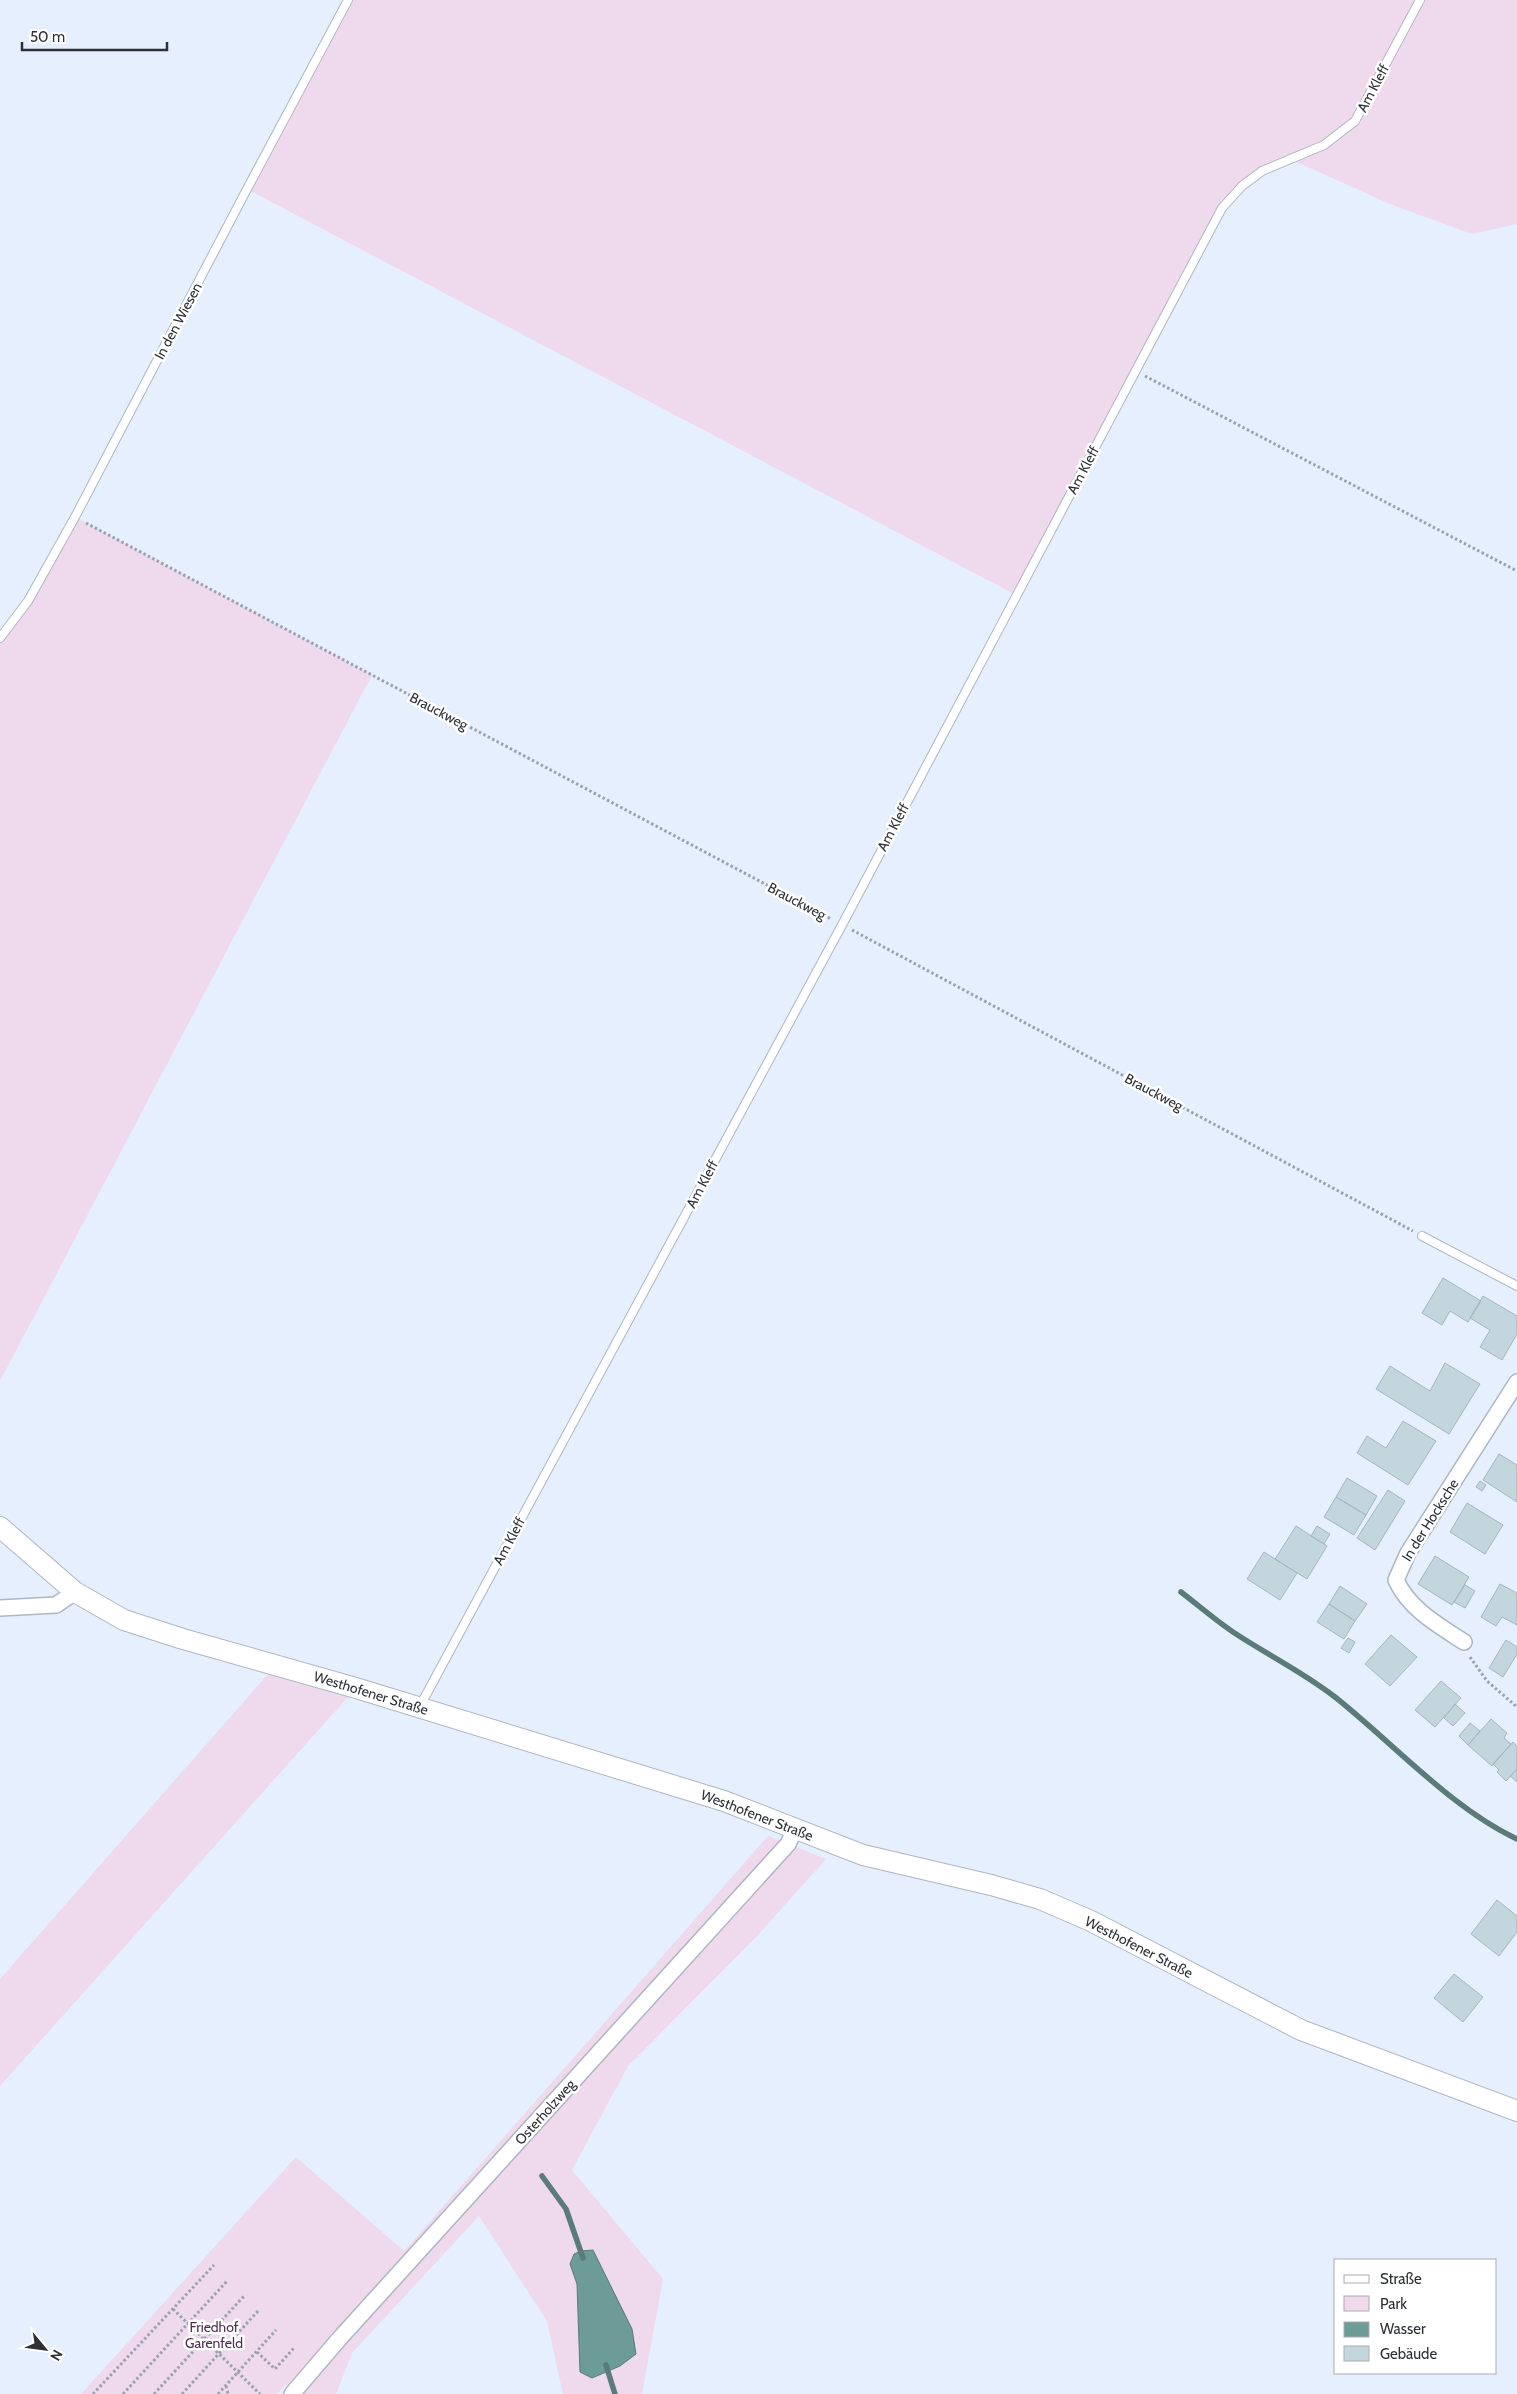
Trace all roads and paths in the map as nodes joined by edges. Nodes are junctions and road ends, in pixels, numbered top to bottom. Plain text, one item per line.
1 (348, 0) edge
2 (1420, 0) edge
3 (1136, 371) junction
4 (75, 517) junction
5 (1517, 570) edge
6 (0, 638) edge
7 (842, 925) junction
8 (1422, 1236) joint
9 (1517, 1286) edge
10 (1517, 1382) edge
11 (0, 1527) edge
12 (75, 1592) junction
13 (0, 1608) edge
14 (1464, 1642) joint
15 (1517, 1707) edge
16 (419, 1708) junction
17 (795, 1829) junction
18 (1517, 2111) edge
19 (214, 2265) dead end
20 (228, 2280) dead end
21 (245, 2294) dead end
22 (173, 2309) junction
23 (259, 2310) dead end
24 (187, 2324) junction
25 (276, 2330) dead end
26 (203, 2340) junction
27 (294, 2348) dead end
28 (257, 2352) junction
29 (218, 2355) junction
30 (237, 2373) junction
31 (226, 2385) junction
32 (93, 2394) edge
33 (123, 2394) edge
34 (154, 2394) edge
35 (182, 2394) edge
36 (218, 2394) edge
37 (228, 2394) edge
38 (260, 2394) edge
39 (292, 2394) edge

1 - 4 lane, In den Wiesen
2 - 3 lane, Am Kleff
3 - 5 path
3 - 7 lane, Am Kleff
4 - 6 lane, In den Wiesen
4 - 7 path, Brauckweg
7 - 8 path, Brauckweg
7 - 16 lane, Am Kleff
8 - 9 lane
10 - 14 street, In der Hocksche
11 - 12 street, Westhofener Straße
12 - 13 street
12 - 16 street, Westhofener Straße
14 - 15 path
16 - 17 street, Westhofener Straße
17 - 18 street, Westhofener Straße
17 - 39 street, Osterholzweg
19 - 22 path
20 - 24 path
21 - 26 path
22 - 24 path
22 - 32 path
23 - 29 path
24 - 26 path
24 - 33 path
25 - 28 path
26 - 29 path
26 - 34 path
27 - 28 path
28 - 30 path
29 - 30 path
29 - 35 path
30 - 31 path
30 - 38 path
31 - 36 path
31 - 37 path

